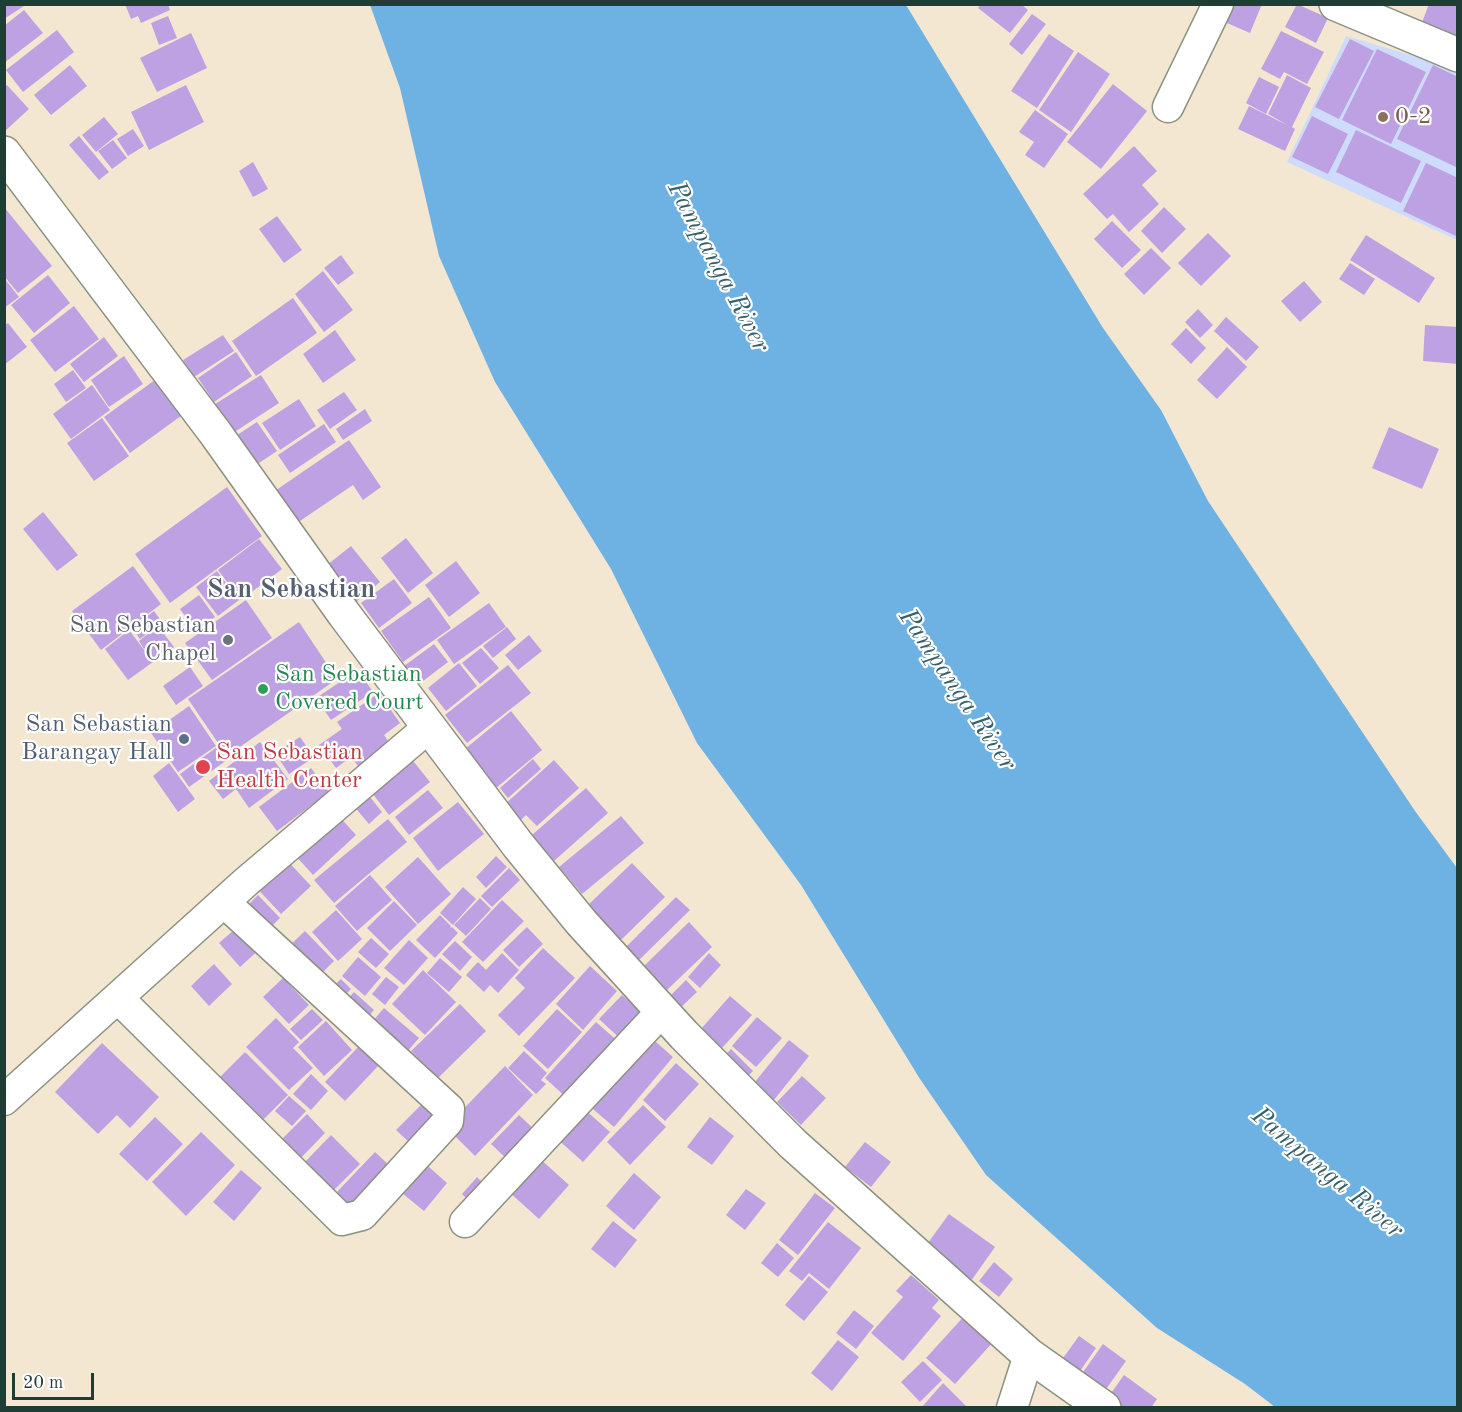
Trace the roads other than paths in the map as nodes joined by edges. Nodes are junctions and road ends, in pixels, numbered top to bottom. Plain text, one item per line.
1 (1218, 4) edge
2 (1336, 4) edge
3 (1458, 55) edge
4 (1168, 107) dead end
5 (4, 153) edge
6 (429, 727) junction
7 (225, 903) junction
8 (118, 998) junction
9 (662, 1011) junction
10 (4, 1100) edge
11 (465, 1222) dead end
12 (1029, 1355) junction
13 (1012, 1407) edge
14 (1104, 1407) edge

1 - 4 street
2 - 3 street
5 - 6 street
6 - 7 street
6 - 9 street
7 - 8 street
7 - 8 street
8 - 10 street
9 - 11 street
9 - 12 street
12 - 13 street
12 - 14 street

